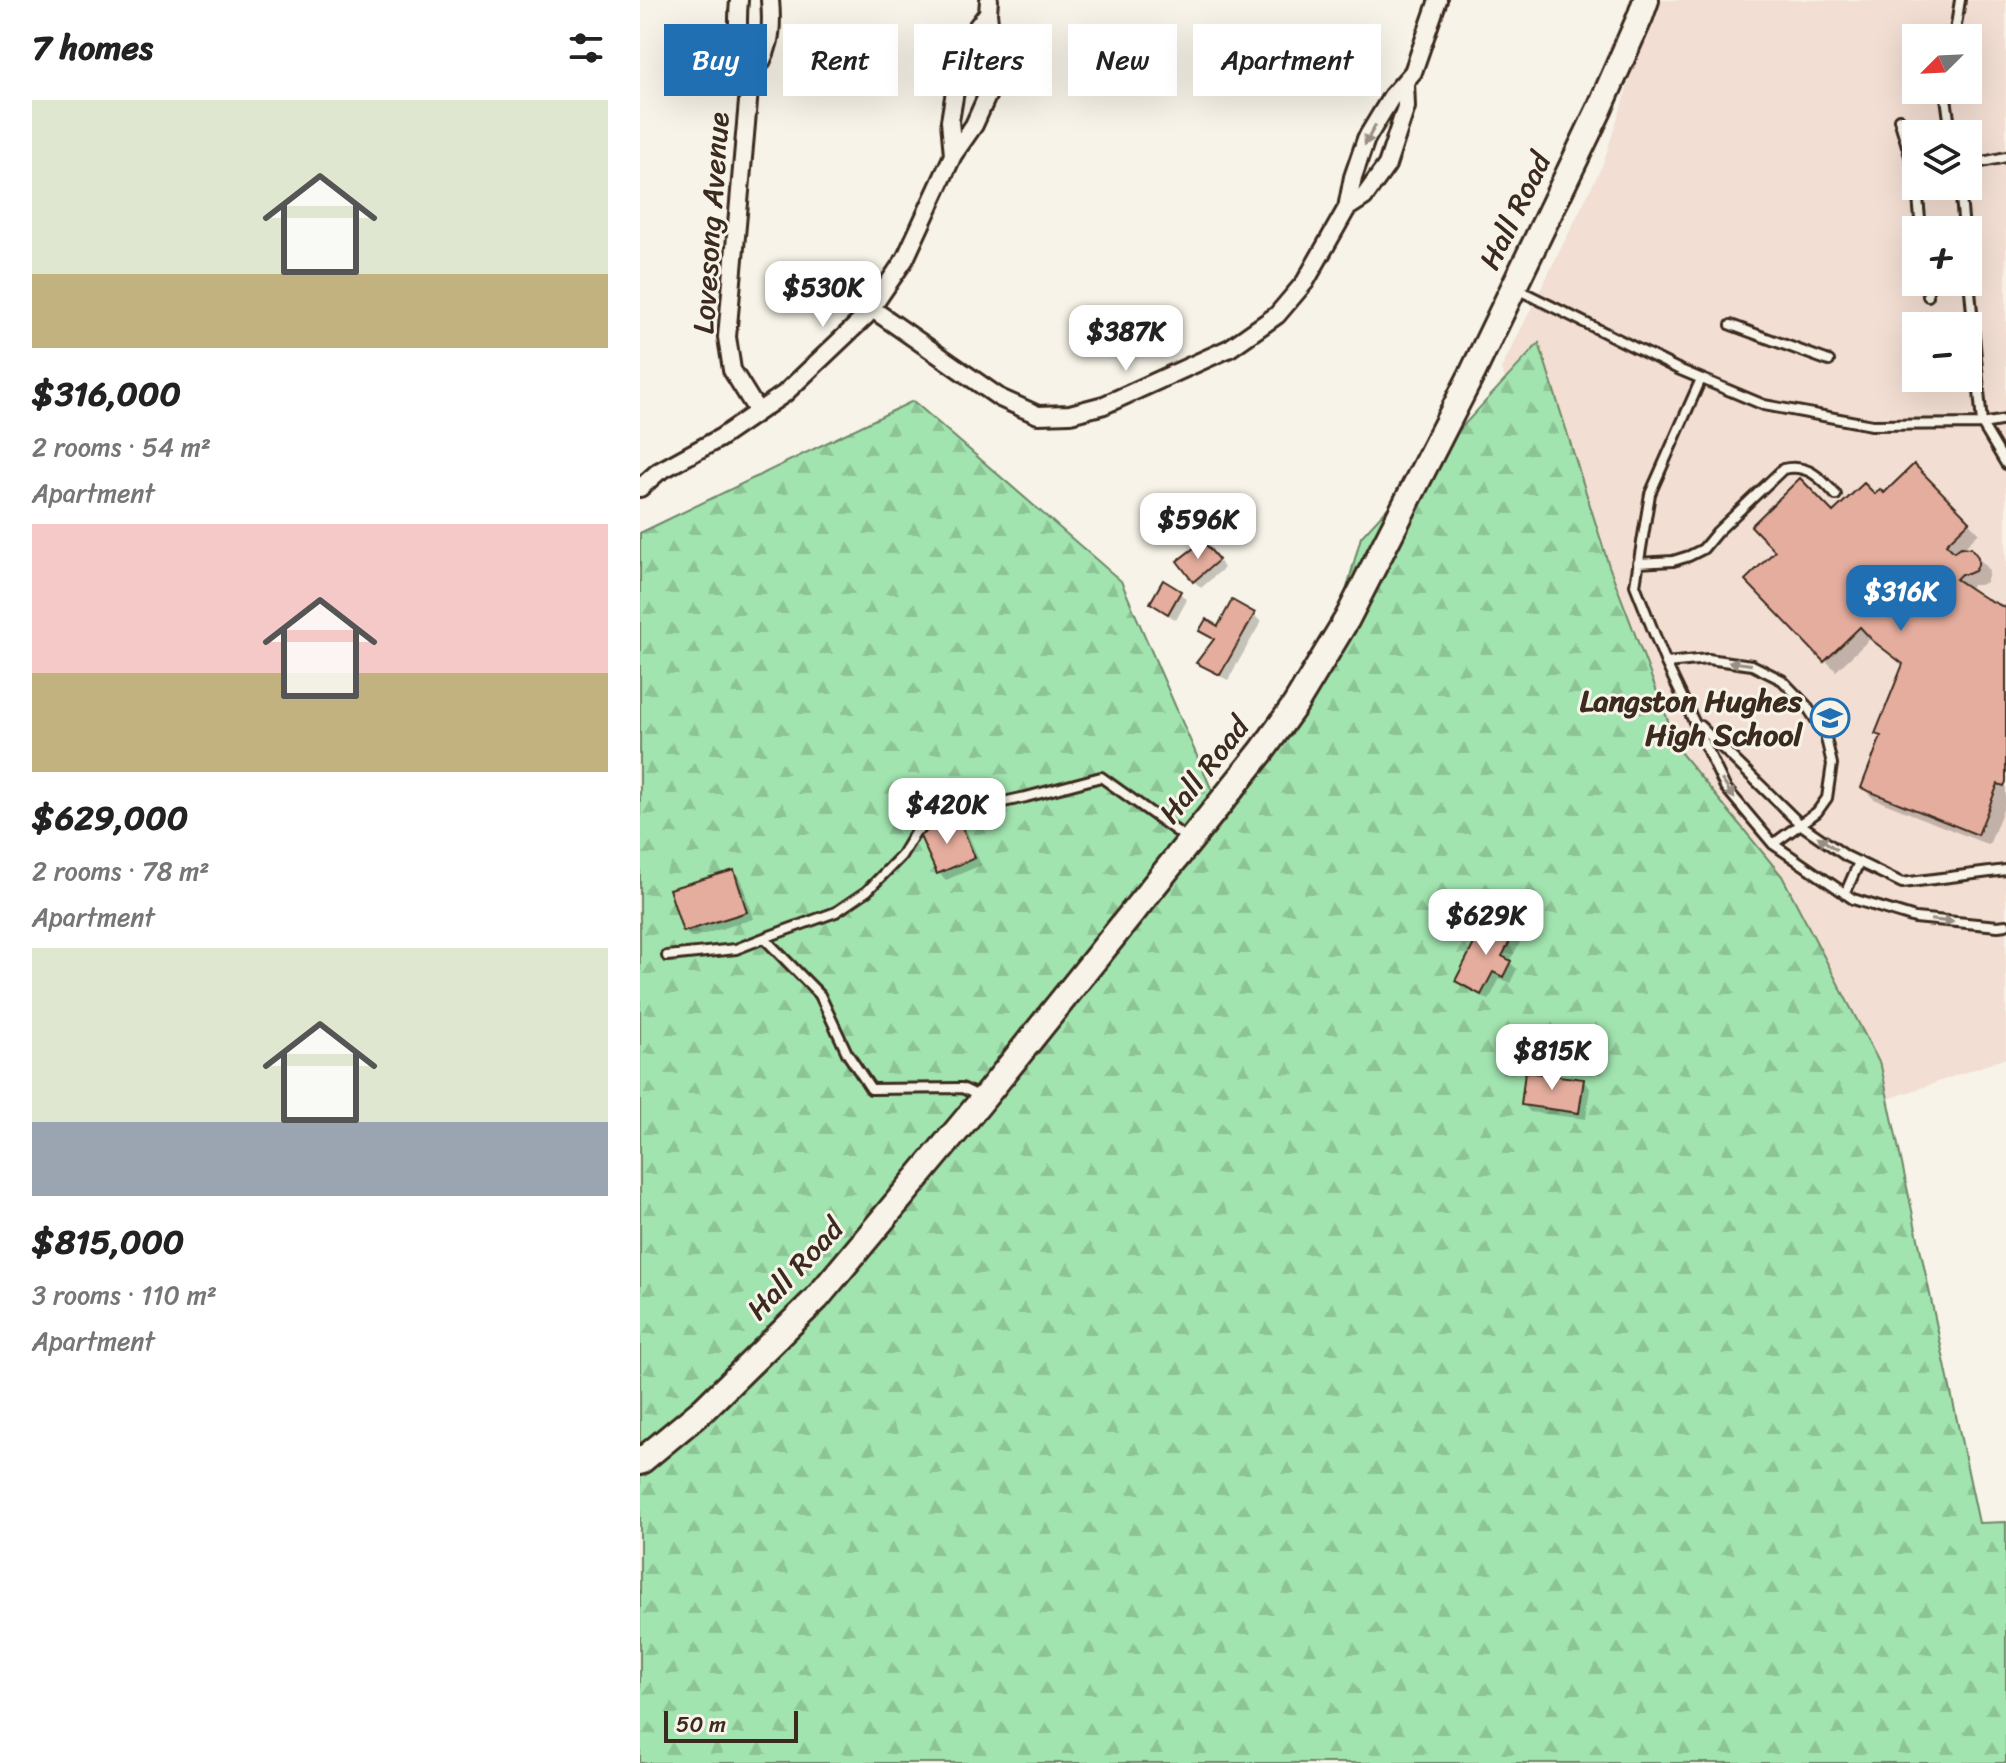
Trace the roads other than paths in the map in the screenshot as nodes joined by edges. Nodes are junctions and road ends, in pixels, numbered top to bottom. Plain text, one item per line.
1 (739, 0) edge
2 (770, 0) edge
3 (1438, 0) edge
4 (1646, 0) edge
5 (1960, 0) edge
6 (989, 7) edge
7 (737, 24) edge
8 (1956, 24) edge
9 (767, 50) edge
10 (1409, 76) junction
11 (748, 96) edge
12 (1899, 119) dead end
13 (1902, 129) edge
14 (953, 155) junction
15 (2006, 157) edge
16 (1982, 162) edge
17 (1347, 208) junction
18 (1513, 287) junction
19 (1971, 296) edge
20 (871, 308) junction
21 (1731, 325) dead end
22 (1829, 361) dead end
23 (1701, 379) junction
24 (758, 412) junction
25 (2006, 420) edge
26 (1982, 424) junction
27 (2006, 464) edge
28 (658, 472) junction
29 (640, 475) edge
30 (640, 488) edge
31 (1836, 495) dead end
32 (1638, 563) junction
33 (1666, 663) junction
34 (1693, 719) junction
35 (1800, 824) junction
36 (1190, 841) junction
37 (1773, 844) junction
38 (1859, 862) junction
39 (2006, 870) edge
40 (1845, 894) junction
41 (2006, 925) edge
42 (764, 938) junction
43 (667, 956) dead end
44 (984, 1098) junction
45 (640, 1462) edge

1 - 7 street, Lovesong Avenue
2 - 9 street, Lovesong Avenue
3 - 10 street
4 - 18 street, Hall Road
5 - 8 lane
6 - 14 street
6 - 14 street
10 -> 17 street
10 - 17 street
11 - 24 street, Lovesong Avenue
12 - 13 lane
14 - 20 street
15 - 16 lane
17 - 20 street
18 - 23 lane
18 - 36 street, Hall Road
19 - 26 lane
20 - 24 street
21 - 22 lane
23 - 26 lane
23 - 32 lane
24 - 28 street
25 - 26 lane
26 - 27 lane
28 - 29 street
28 - 30 street
31 - 32 lane
32 - 33 lane
33 - 34 lane
35 -> 33 lane
34 - 35 lane
34 -> 37 lane
35 - 37 lane
38 -> 35 lane
36 - 42 lane
36 - 44 street, Hall Road
37 - 40 lane
38 - 39 lane
38 - 40 lane
40 -> 41 lane
42 - 43 lane
42 - 44 lane
44 - 45 street, Hall Road

